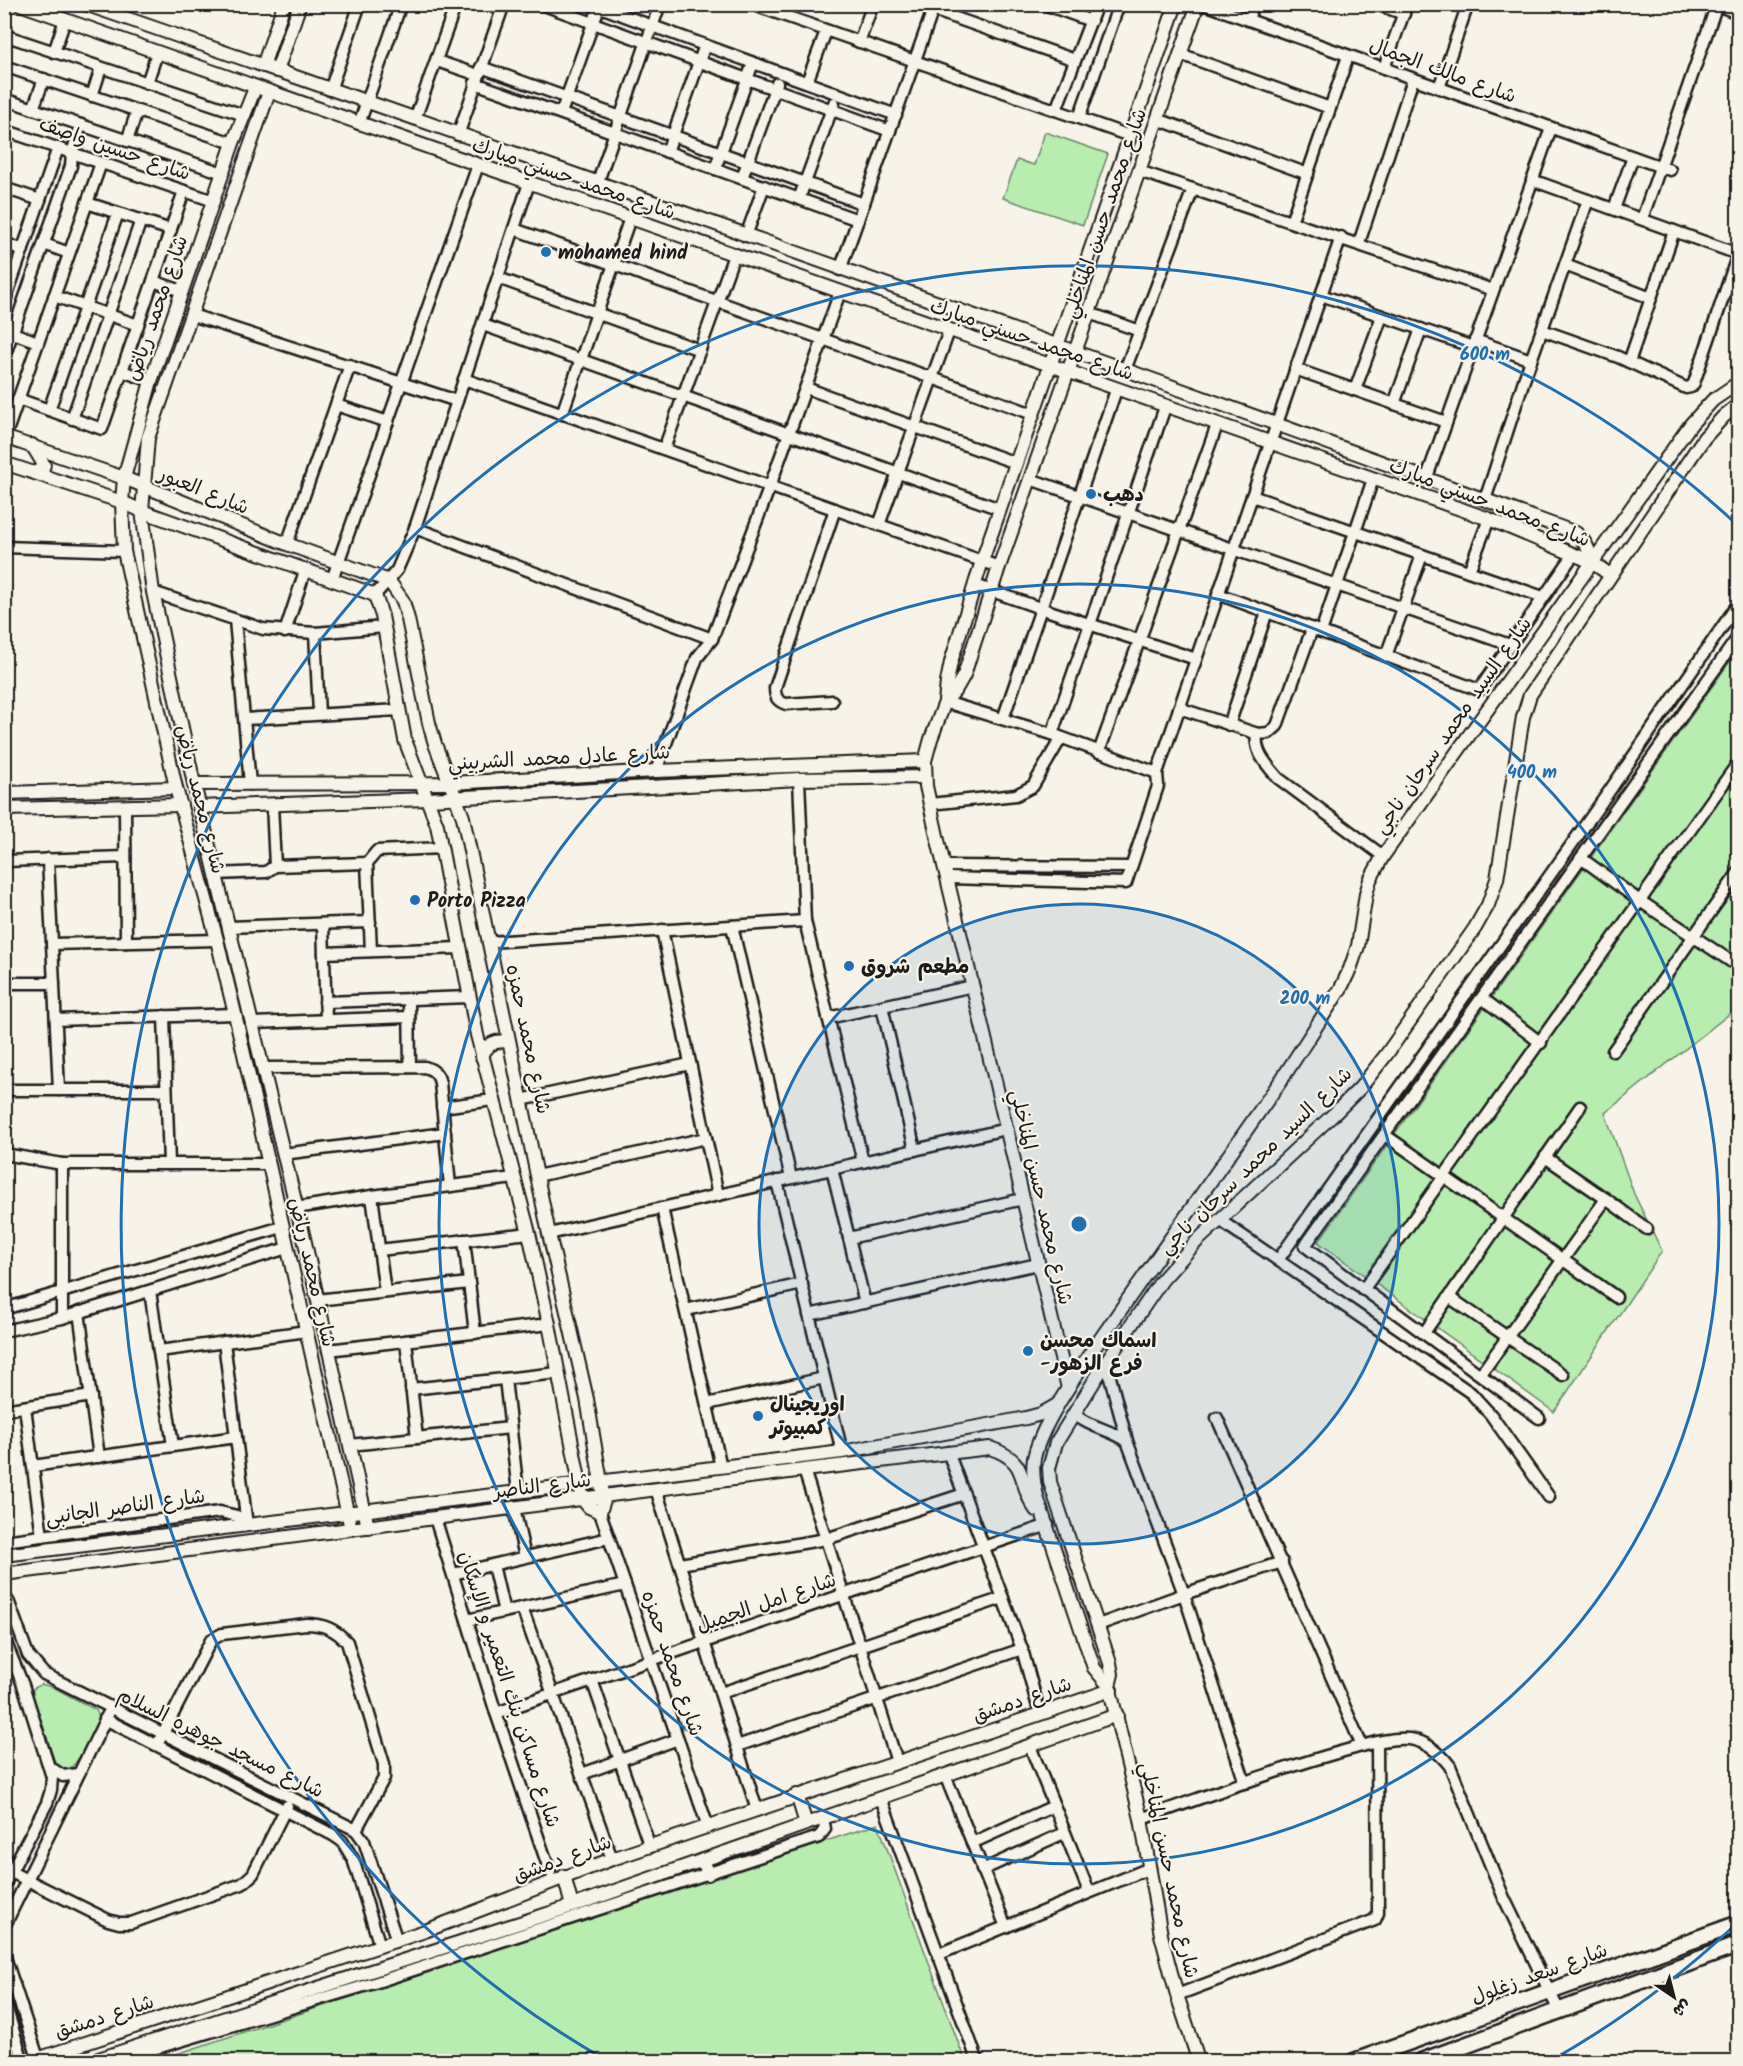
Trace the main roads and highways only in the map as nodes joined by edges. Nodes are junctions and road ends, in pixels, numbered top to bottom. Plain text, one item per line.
1 (1738, 1924) edge
2 (1738, 1945) edge
3 (1353, 2061) edge
4 (1420, 2061) edge

1 - 3 main road, شارع سعد زغلول
2 - 4 main road

